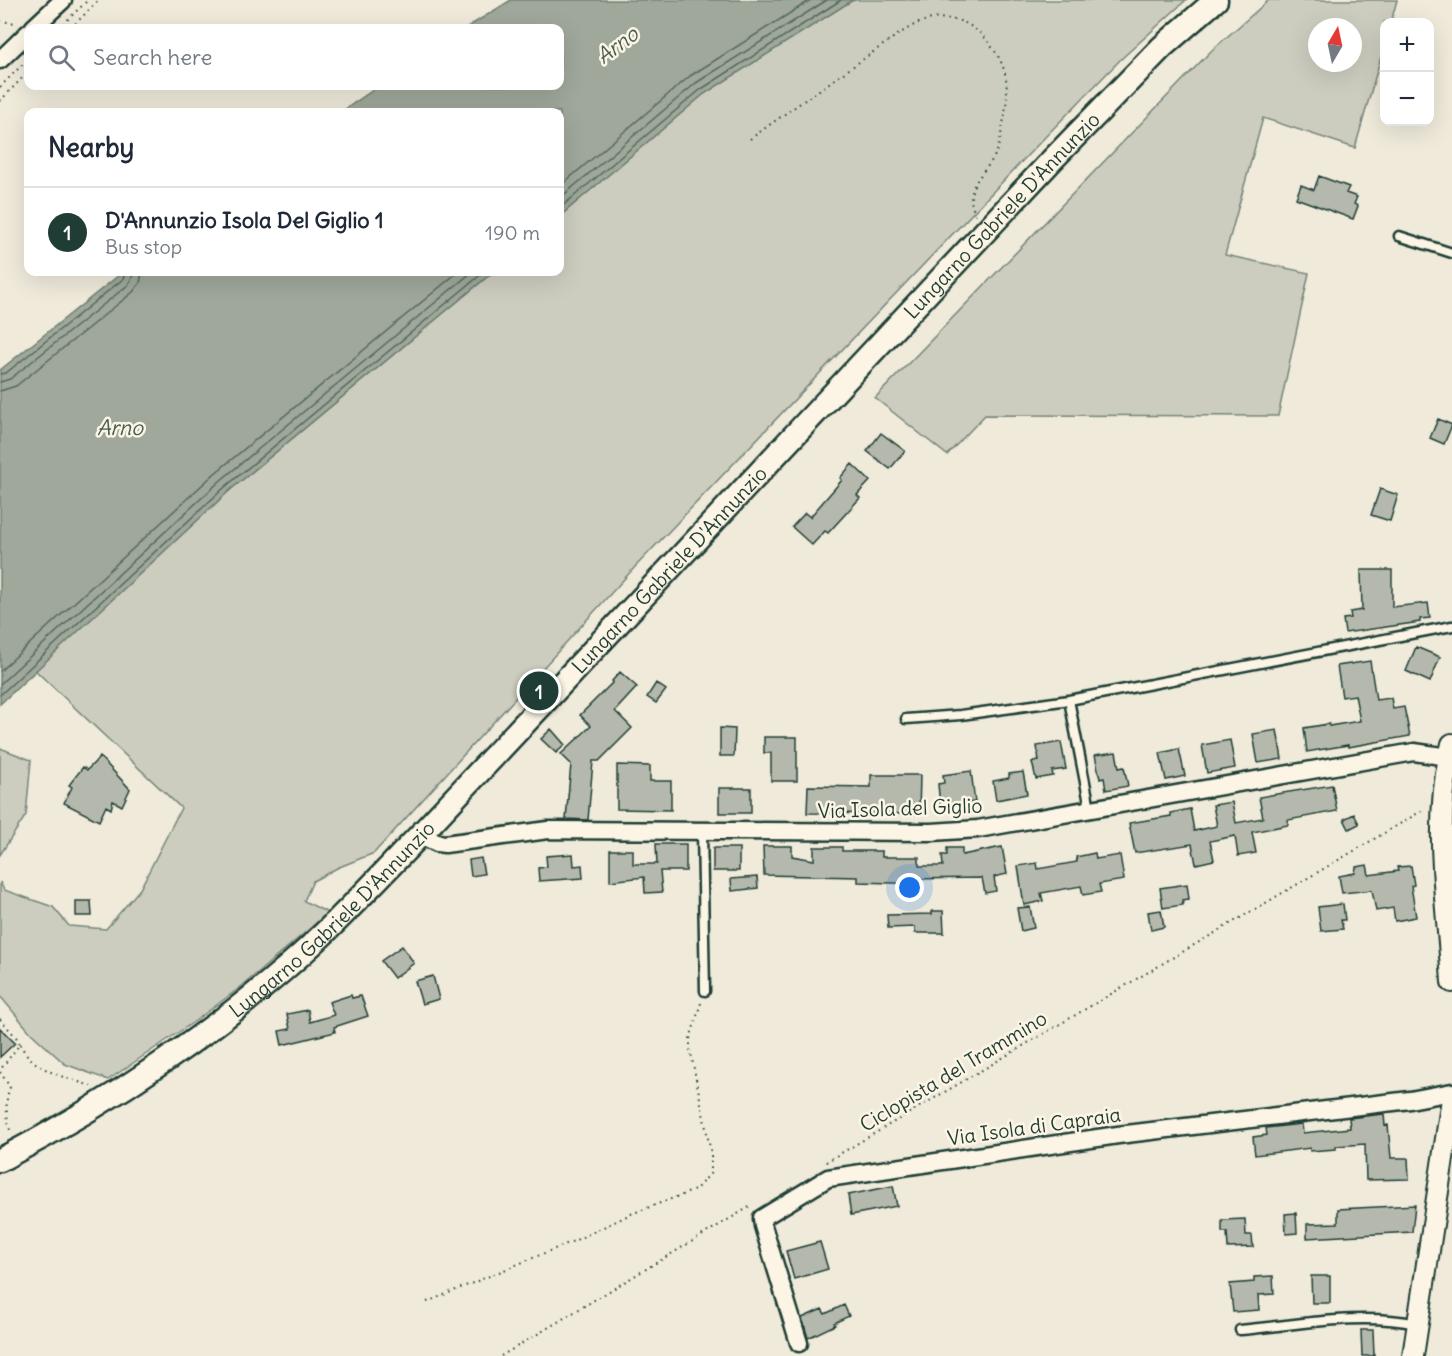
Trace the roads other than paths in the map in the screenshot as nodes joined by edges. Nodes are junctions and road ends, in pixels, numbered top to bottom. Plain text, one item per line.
1 (63, 0) edge
2 (1216, 0) edge
3 (37, 24) edge
4 (24, 37) edge
5 (0, 60) edge
6 (1399, 236) dead end
7 (1452, 253) edge
8 (1452, 626) edge
9 (1069, 700) junction
10 (906, 719) dead end
11 (1450, 750) edge
12 (1090, 808) junction
13 (702, 831) junction
14 (420, 835) junction
15 (1452, 982) edge
16 (705, 991) road end
17 (1452, 1092) edge
18 (1452, 1099) edge
19 (9, 1156) edge
20 (1418, 1324) junction
21 (1240, 1330) dead end
22 (798, 1343) dead end
23 (1413, 1356) edge

1 - 3 street
2 - 14 main road, Lungarno Gabriele D'Annunzio
4 - 5 street
6 - 7 lane
8 - 9 lane
9 - 10 lane
9 - 12 lane
11 - 12 street, Via Isola del Giglio
11 - 15 street
12 - 13 street, Via Isola del Giglio
13 - 14 street, Via Isola del Giglio
13 - 16 lane
14 - 19 main road, Lungarno Gabriele D'Annunzio
17 - 22 street, Via Isola di Capraia
18 - 20 street
20 - 21 lane
20 - 23 street

